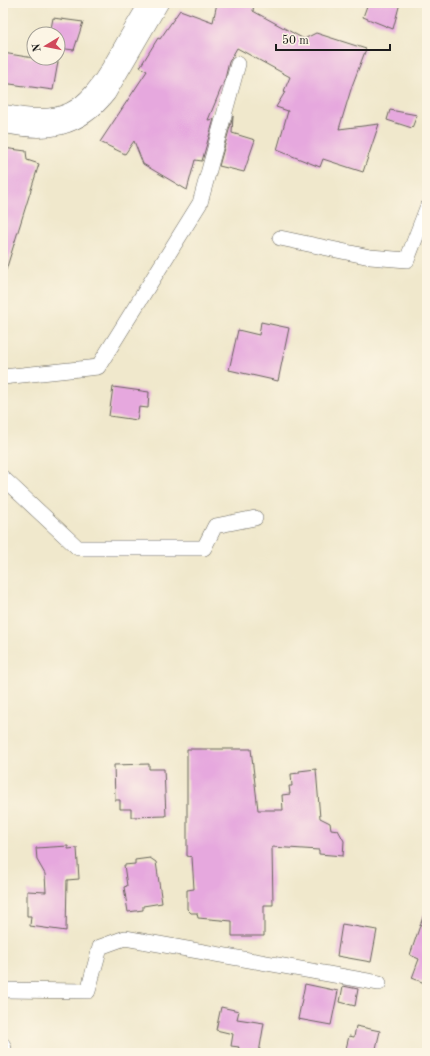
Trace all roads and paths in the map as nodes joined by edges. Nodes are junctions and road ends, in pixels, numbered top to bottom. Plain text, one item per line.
1 (147, 3) edge
2 (161, 3) edge
3 (238, 64) dead end
4 (3, 112) edge
5 (3, 125) edge
6 (427, 208) edge
7 (280, 238) dead end
8 (3, 377) edge
9 (3, 478) edge
10 (255, 518) dead end
11 (380, 983) dead end
12 (3, 990) edge
13 (3, 1045) edge
14 (5, 1053) edge

1 - 4 street
2 - 5 street
3 - 8 street
6 - 7 street
9 - 10 street
11 - 12 street
13 - 14 street

